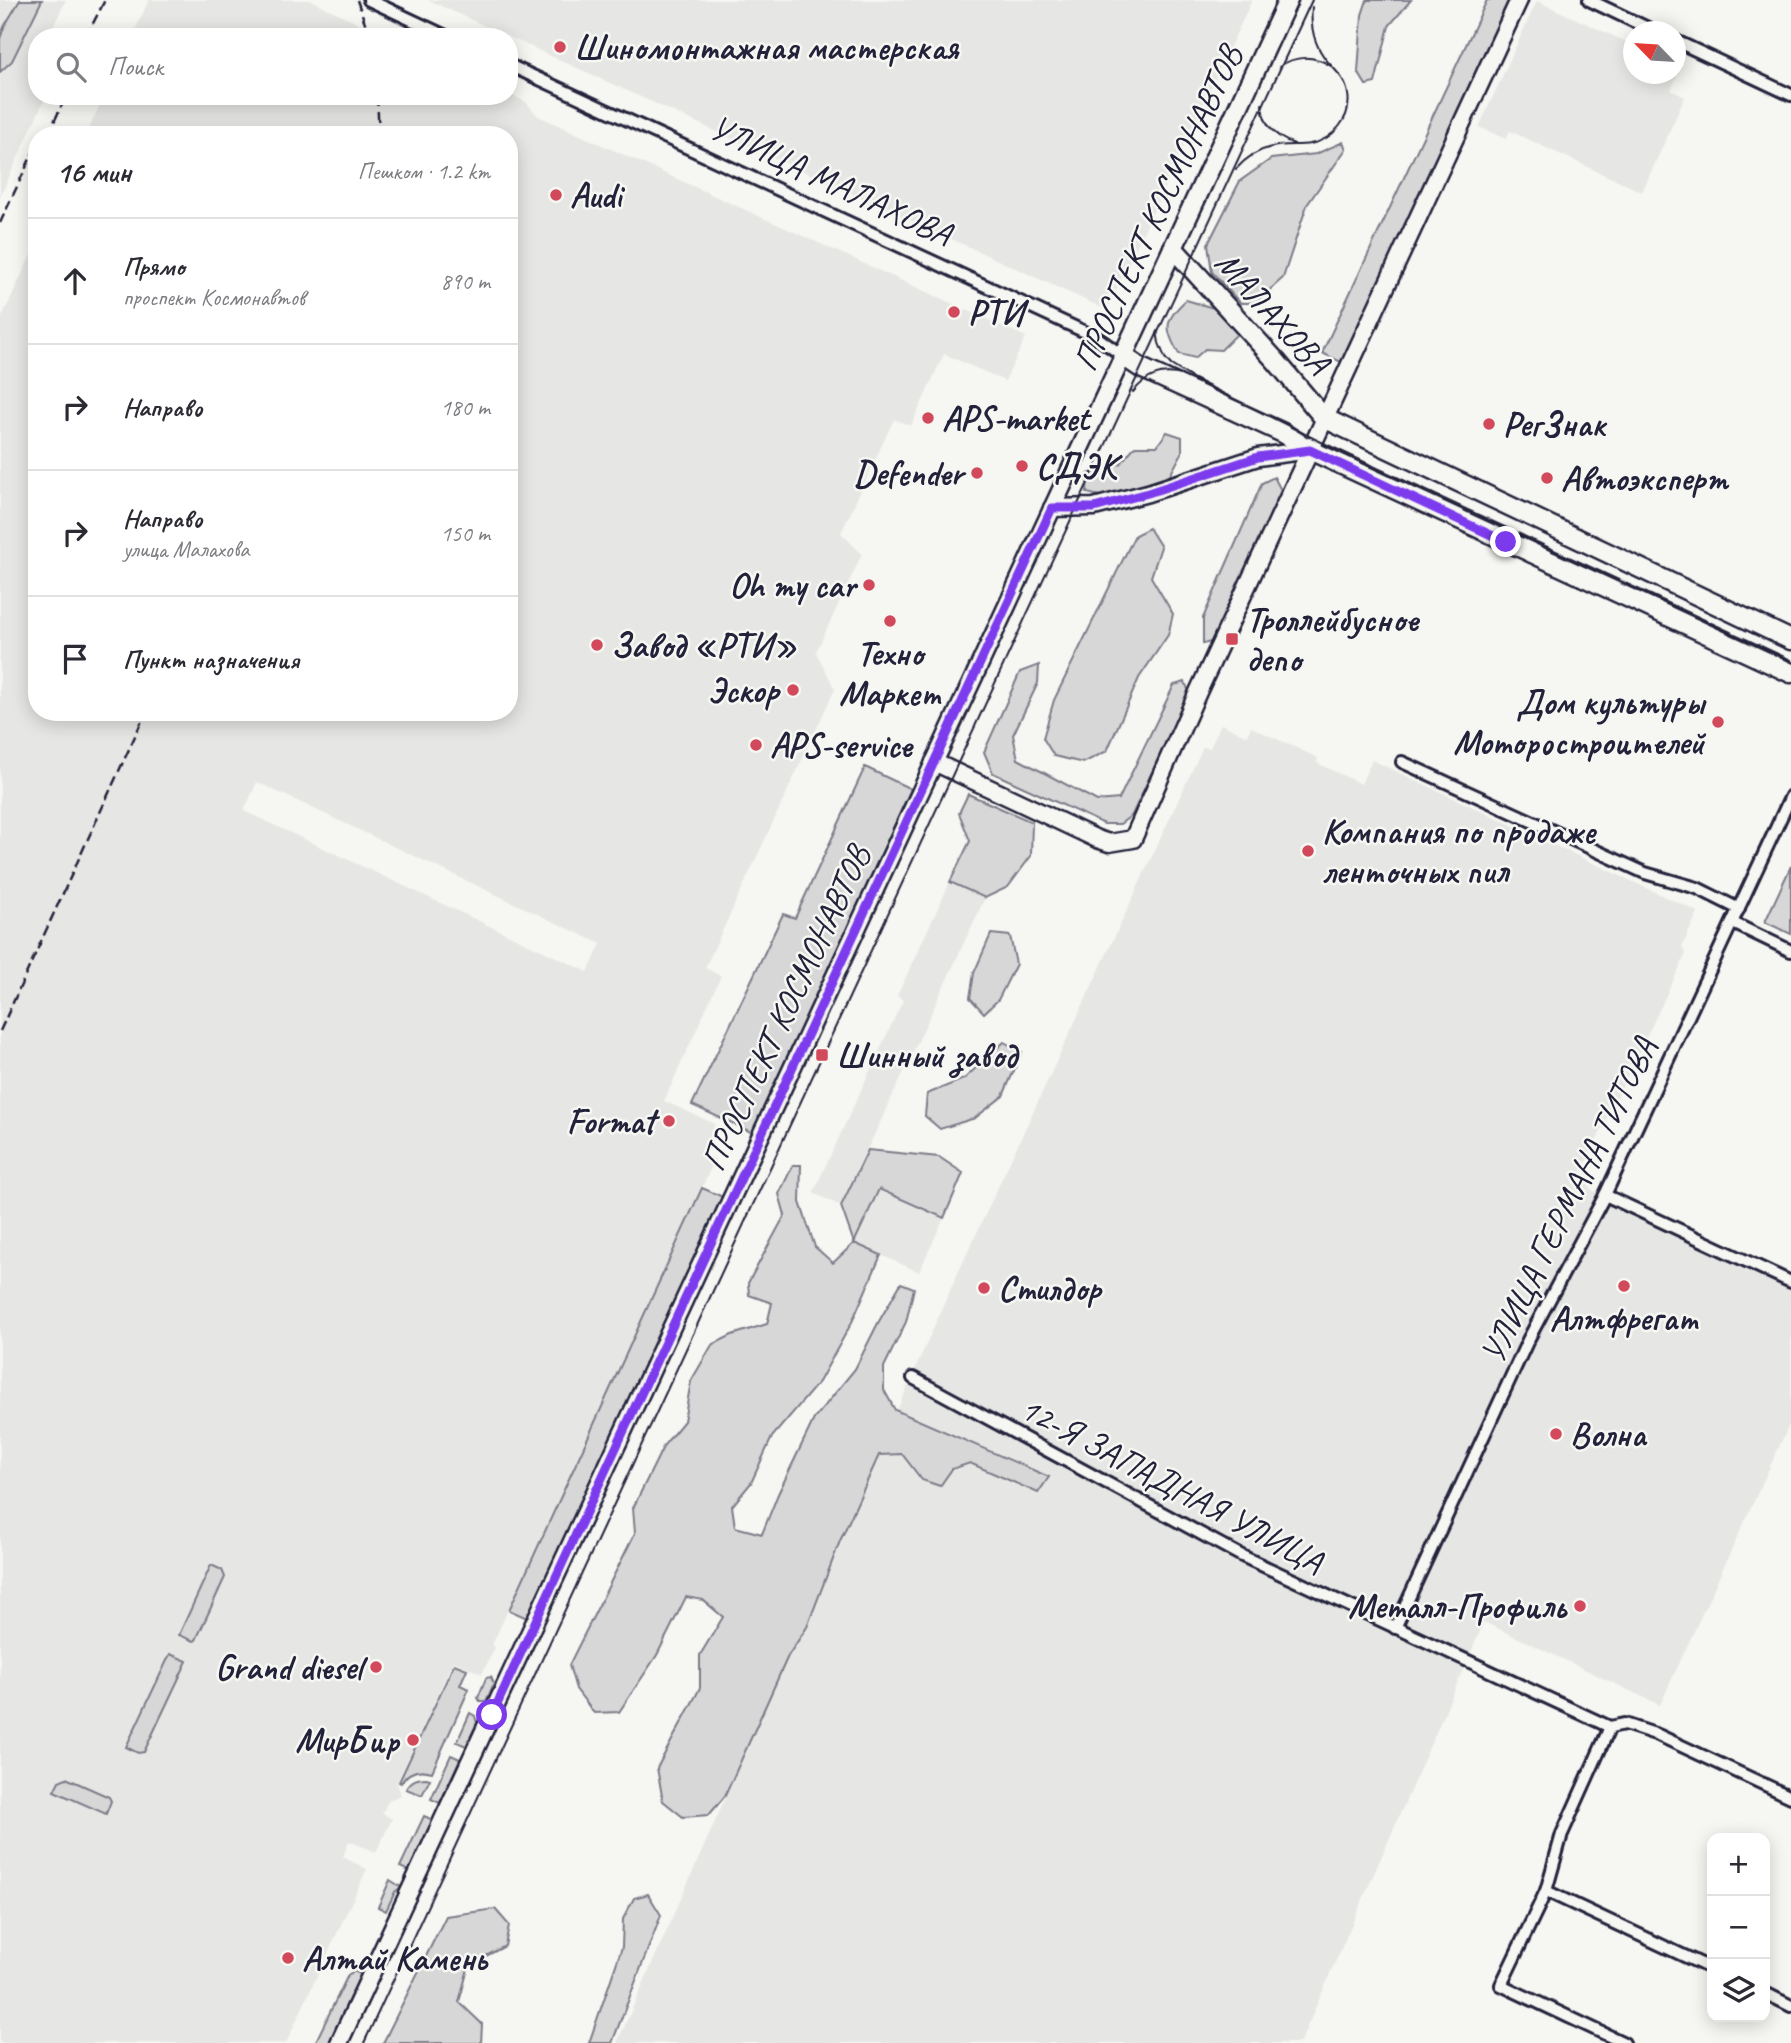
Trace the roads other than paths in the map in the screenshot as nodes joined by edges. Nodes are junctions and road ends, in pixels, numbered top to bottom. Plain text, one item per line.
1 (369, 0) edge
2 (1288, 0) edge
3 (1519, 0) edge
4 (1589, 0) edge
5 (1633, 21) edge
6 (430, 28) edge
7 (1686, 45) edge
8 (518, 69) edge
9 (1791, 95) edge
10 (1173, 248) junction
11 (1123, 356) junction
12 (1324, 418) junction
13 (1310, 450) junction
14 (1052, 508) junction
15 (1791, 640) edge
16 (1791, 673) edge
17 (934, 762) junction
18 (1402, 762) dead end
19 (1791, 796) edge
20 (1739, 909) junction
21 (1733, 923) junction
22 (1791, 951) edge
23 (1605, 1195) junction
24 (1791, 1282) edge
25 (913, 1378) dead end
26 (1395, 1628) junction
27 (1610, 1727) junction
28 (1791, 1797) edge
29 (1546, 1891) junction
30 (1707, 1967) edge
31 (1770, 1996) edge
32 (1791, 2006) edge
33 (339, 2043) edge
34 (1624, 2043) edge

1 - 6 street
2 - 10 main road, ПРОСПЕКТ КОСМОНАВТОВ
3 - 12 main road
4 - 5 street
7 - 9 street
8 - 11 street, УЛИЦА МАЛАХОВА
10 - 11 main road, ПРОСПЕКТ КОСМОНАВТОВ
10 - 12 main road, МАЛАХОВА
11 - 13 main road
11 - 14 main road, ПРОСПЕКТ КОСМОНАВТОВ
12 - 13 main road
12 - 15 main road
13 - 14 main road
13 - 16 main road
13 - 17 main road
14 - 17 main road, ПРОСПЕКТ КОСМОНАВТОВ
17 - 33 main road, ПРОСПЕКТ КОСМОНАВТОВ
18 - 20 street
19 - 20 street, УЛИЦА ГЕРМАНА ТИТОВА
20 - 21 street, УЛИЦА ГЕРМАНА ТИТОВА
21 - 22 street
21 - 23 street, УЛИЦА ГЕРМАНА ТИТОВА
23 - 24 street
23 - 26 street, УЛИЦА ГЕРМАНА ТИТОВА
25 - 26 street, 12-Я ЗАПАДНАЯ УЛИЦА
26 - 27 street, 12-Я ЗАПАДНАЯ УЛИЦА
27 - 28 street, 12-Я ЗАПАДНАЯ УЛИЦА
27 - 29 street
29 - 30 street
29 - 34 street
31 - 32 street

